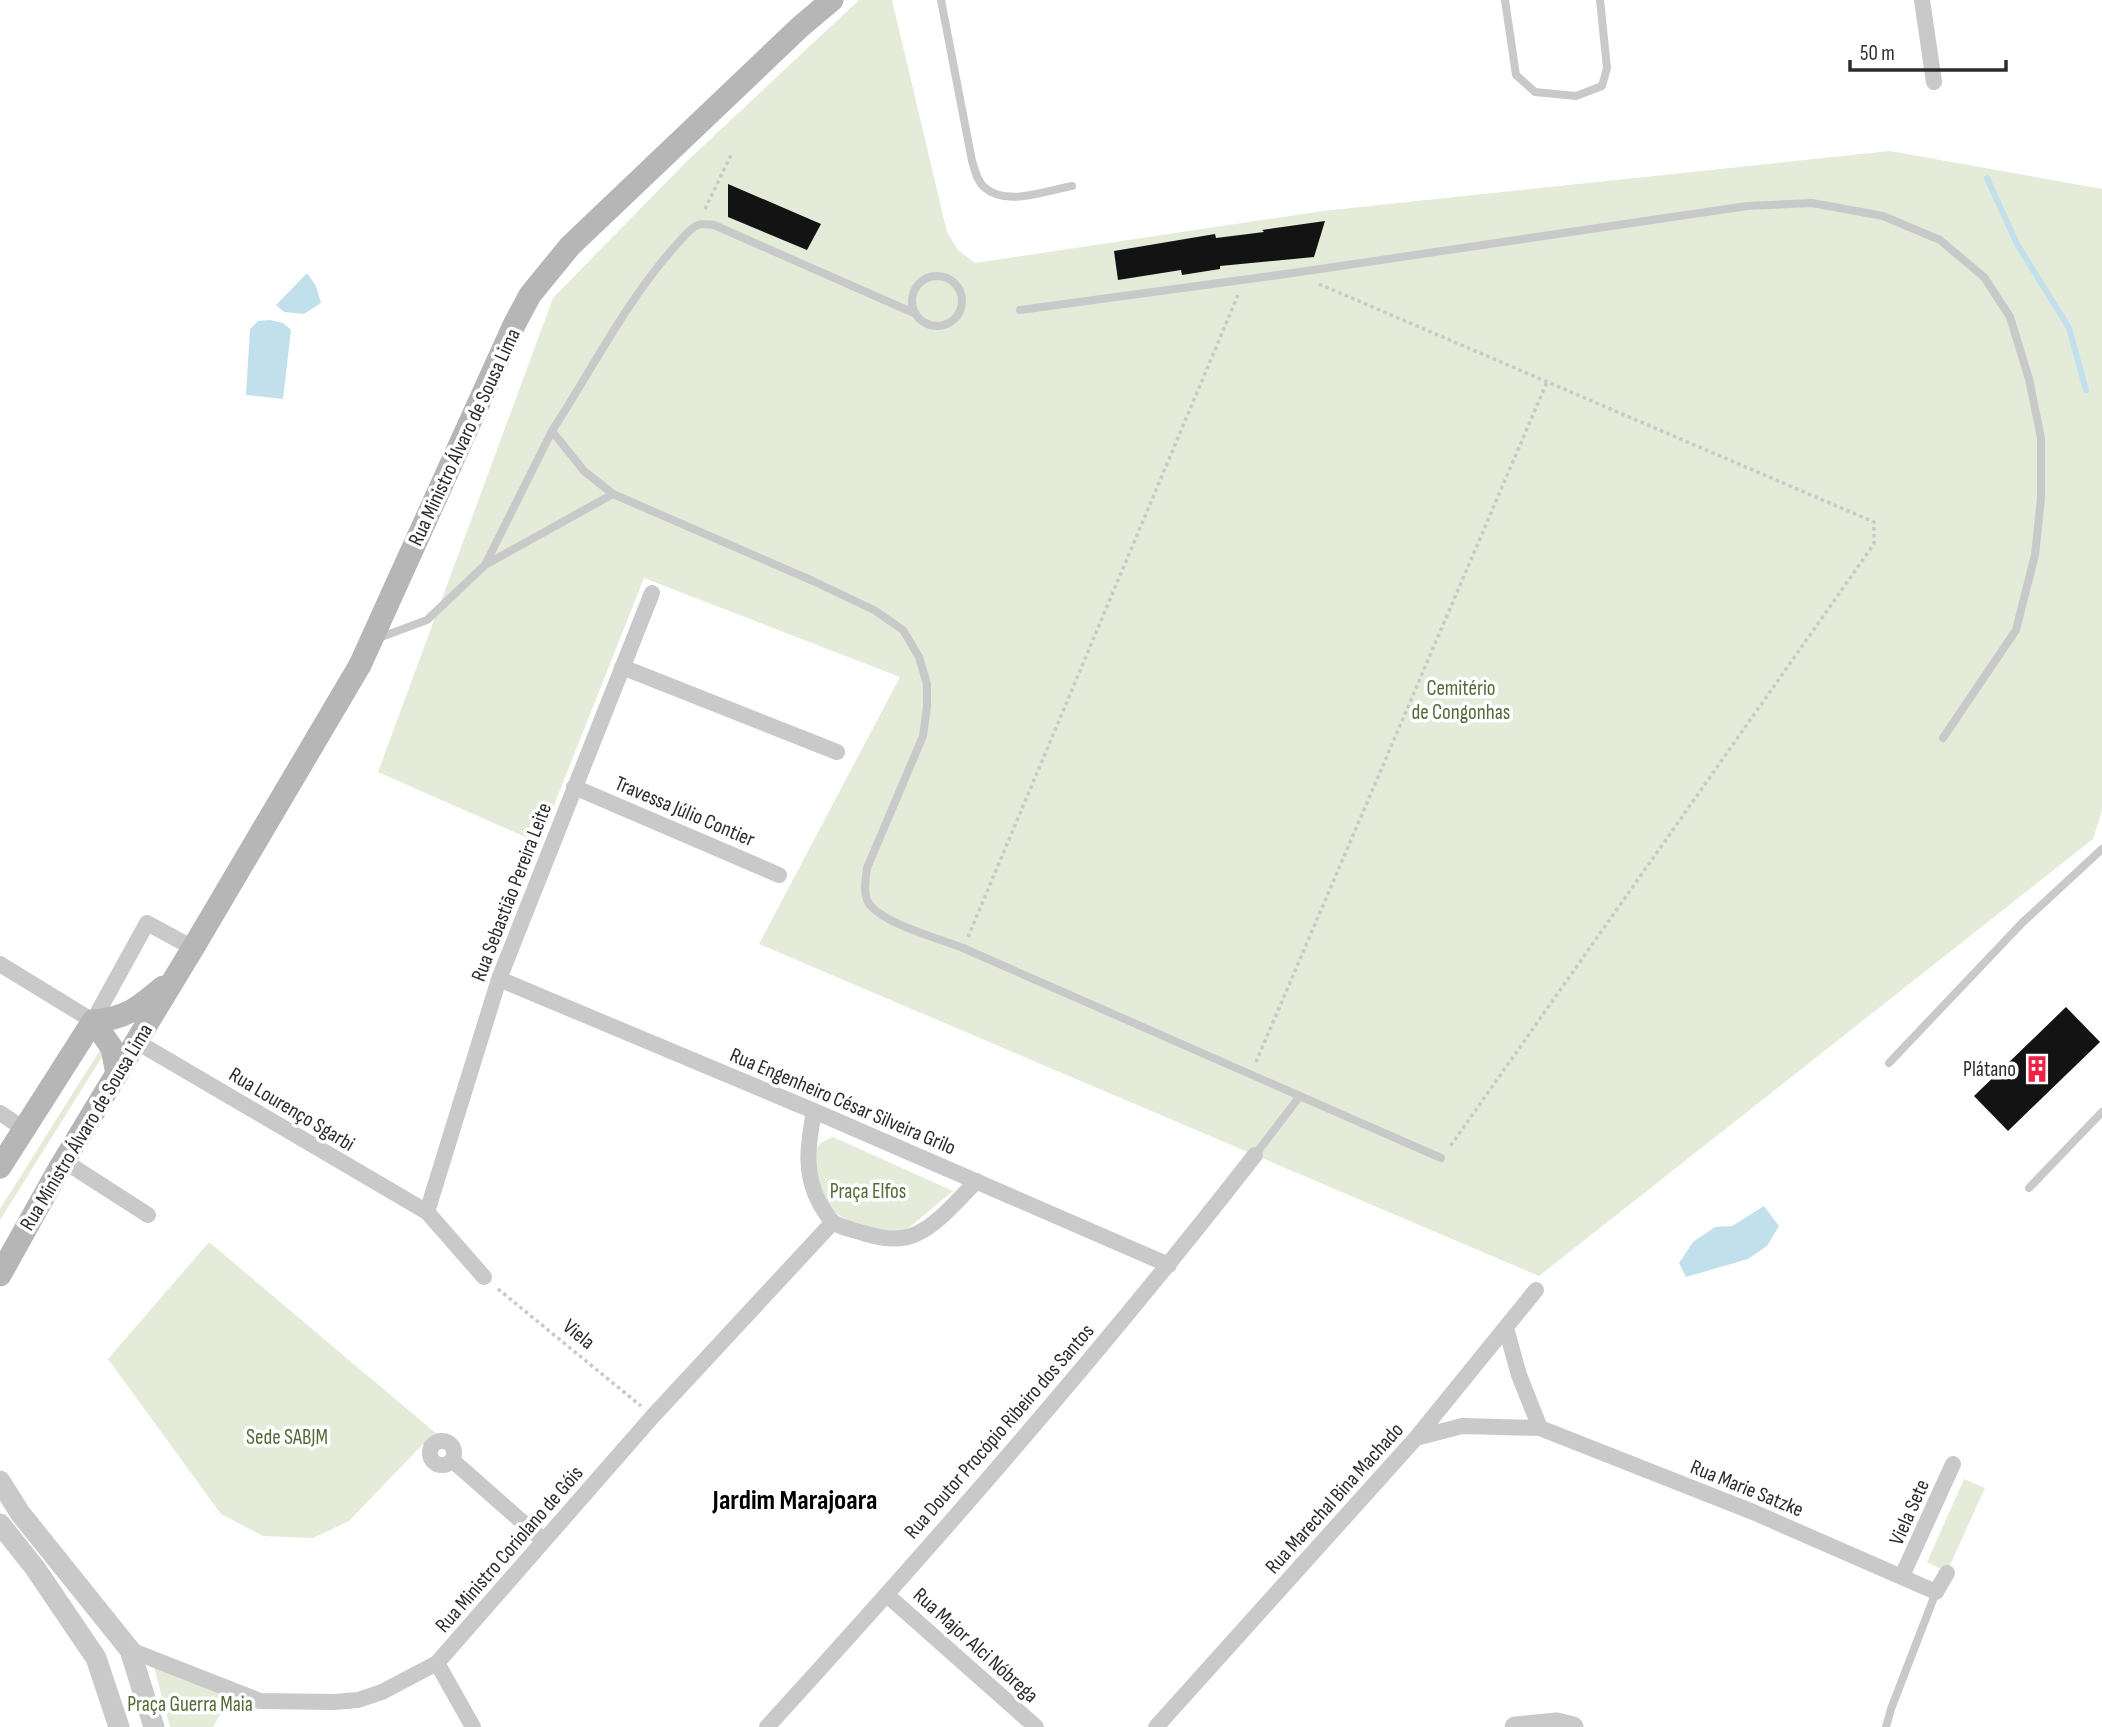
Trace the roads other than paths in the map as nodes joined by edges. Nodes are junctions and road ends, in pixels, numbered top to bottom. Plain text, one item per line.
1 (832, 0) edge
2 (941, 0) edge
3 (1505, 0) edge
4 (1600, 0) edge
5 (1922, 0) edge
6 (1934, 82) dead end
7 (1072, 186) dead end
8 (1020, 310) dead end
9 (915, 314) junction
10 (552, 431) junction
11 (613, 494) junction
12 (485, 565) junction
13 (652, 593) dead end
14 (371, 641) junction
15 (622, 667) junction
16 (1943, 738) dead end
17 (837, 752) dead end
18 (574, 787) junction
19 (2102, 849) edge
20 (779, 874) dead end
21 (194, 948) junction
22 (0, 964) edge
23 (174, 979) junction
24 (499, 979) junction
25 (93, 1021) junction
26 (137, 1042) junction
27 (1889, 1063) dead end
28 (117, 1074) junction
29 (1300, 1096) junction
30 (814, 1111) junction
31 (2102, 1112) edge
32 (0, 1113) edge
33 (24, 1129) junction
34 (1255, 1155) joint
35 (1441, 1158) road end
36 (64, 1161) junction
37 (0, 1167) edge
38 (977, 1181) junction
39 (2029, 1188) dead end
40 (427, 1212) junction
41 (148, 1215) dead end
42 (833, 1222) junction
43 (1169, 1265) junction
44 (0, 1275) edge
45 (484, 1277) road end
46 (1536, 1290) dead end
47 (1506, 1328) junction
48 (1540, 1428) junction
49 (1416, 1438) junction
50 (427, 1445) dead end
51 (1953, 1464) dead end
52 (0, 1481) edge
53 (0, 1524) edge
54 (544, 1541) junction
55 (1947, 1573) dead end
56 (1902, 1576) junction
57 (1936, 1592) junction
58 (887, 1595) junction
59 (130, 1650) junction
60 (96, 1658) junction
61 (437, 1664) junction
62 (119, 1727) edge
63 (154, 1727) edge
64 (473, 1727) edge
65 (766, 1727) edge
66 (1036, 1727) edge
67 (1156, 1727) edge
68 (1515, 1727) edge
69 (1573, 1727) edge
70 (1886, 1727) edge

1 - 14 main road, Rua Ministro Álvaro de Sousa Lima
2 - 7 lane
3 - 4 lane
5 - 6 street
8 - 16 lane
9 - 9 lane
9 - 10 lane
10 - 11 lane
10 - 12 lane
11 - 12 lane
11 - 29 lane
12 - 14 lane
13 - 15 street, Rua Sebastião Pereira Leite
14 - 21 main road, Rua Ministro Álvaro de Sousa Lima
15 - 17 street
15 - 18 street, Rua Sebastião Pereira Leite
18 - 20 street, Travessa Júlio Contier
18 - 24 street, Rua Sebastião Pereira Leite
19 - 27 lane
21 - 23 main road, Rua Ministro Álvaro de Sousa Lima
21 - 25 street
22 - 25 street
23 - 25 main road, Rua Ministro Álvaro de Sousa Lima
23 - 26 main road, Rua Ministro Álvaro de Sousa Lima
24 - 30 street, Rua Engenheiro César Silveira Grilo
24 - 40 street, Rua Sebastião Pereira Leite
25 - 28 main road
25 - 33 main road
26 - 28 main road, Rua Ministro Álvaro de Sousa Lima
26 - 40 street, Rua Lourenço Sgarbi
28 - 36 main road, Rua Ministro Álvaro de Sousa Lima
29 - 34 lane
29 - 35 lane
30 - 38 street, Rua Engenheiro César Silveira Grilo
30 - 42 street
31 - 39 lane
32 - 33 street
33 - 37 main road
34 - 43 street, Rua Doutor Procópio Ribeiro dos Santos
36 - 41 street
36 - 44 main road, Rua Ministro Álvaro de Sousa Lima
38 - 42 street
38 - 43 street, Rua Engenheiro César Silveira Grilo
40 - 45 street, Rua Lourenço Sgarbi
42 - 54 street, Rua Ministro Coriolano de Góis
43 - 58 street, Rua Doutor Procópio Ribeiro dos Santos
46 - 47 street, Rua Marechal Bina Machado
47 - 48 street
47 - 49 street, Rua Marechal Bina Machado
48 - 49 street, Rua Marie Satzke
48 - 56 street, Rua Marie Satzke
49 - 67 street, Rua Marechal Bina Machado
50 - 54 street
51 - 56 street, Viela Sete
52 - 59 street
53 - 60 street
54 - 61 street, Rua Ministro Coriolano de Góis
55 - 57 street
56 - 57 street, Rua Marie Satzke
57 - 70 lane
58 - 65 street, Rua Doutor Procópio Ribeiro dos Santos
58 - 66 street, Rua Major Alci Nóbrega
59 - 60 street
59 - 61 street, Rua Ministro Coriolano de Góis
59 - 63 street
60 - 62 street
61 - 64 street
68 - 69 street

